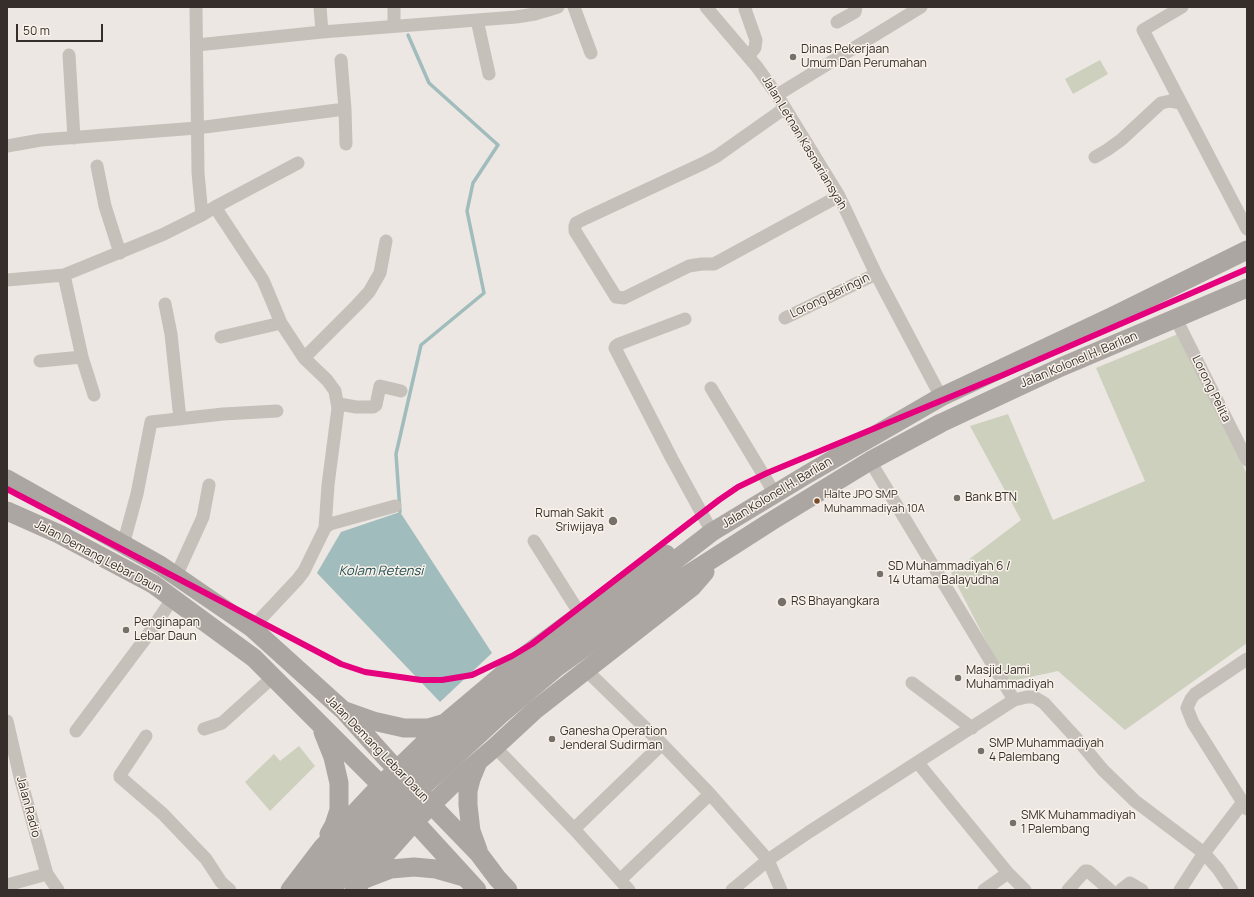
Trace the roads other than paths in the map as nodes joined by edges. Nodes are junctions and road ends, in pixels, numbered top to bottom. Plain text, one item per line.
1 (196, 7) edge
2 (320, 7) edge
3 (394, 7) edge
4 (558, 7) edge
5 (574, 7) edge
6 (706, 7) edge
7 (746, 7) edge
8 (856, 7) edge
9 (921, 7) edge
10 (1182, 7) edge
11 (477, 20) junction
12 (838, 22) dead end
13 (394, 26) junction
14 (322, 32) junction
15 (196, 45) junction
16 (591, 53) dead end
17 (68, 55) dead end
18 (748, 56) junction
19 (341, 60) dead end
20 (489, 74) dead end
21 (777, 95) junction
22 (1181, 103) junction
23 (785, 108) junction
24 (345, 109) junction
25 (197, 128) junction
26 (74, 138) junction
27 (346, 144) dead end
28 (7, 146) edge
29 (1095, 157) dead end
30 (298, 163) dead end
31 (97, 166) dead end
32 (839, 196) junction
33 (215, 207) junction
34 (202, 215) junction
35 (1247, 229) edge
36 (386, 241) dead end
37 (1247, 250) edge
38 (120, 252) junction
39 (876, 274) junction
40 (64, 275) junction
41 (7, 280) edge
42 (1247, 288) edge
43 (165, 304) dead end
44 (785, 318) dead end
45 (685, 319) dead end
46 (1176, 319) junction
47 (281, 323) junction
48 (221, 337) dead end
49 (82, 357) junction
50 (304, 358) junction
51 (40, 361) dead end
52 (711, 388) dead end
53 (401, 391) dead end
54 (94, 395) dead end
55 (941, 397) junction
56 (339, 404) junction
57 (276, 411) dead end
58 (180, 419) junction
59 (1247, 460) edge
60 (870, 461) junction
61 (7, 479) edge
62 (209, 485) dead end
63 (775, 494) junction
64 (395, 506) dead end
65 (7, 511) edge
66 (325, 528) junction
67 (710, 534) junction
68 (534, 541) dead end
69 (123, 545) junction
70 (714, 557) junction
71 (176, 576) junction
72 (662, 582) junction
73 (173, 598) junction
74 (580, 614) junction
75 (252, 628) junction
76 (1247, 659) edge
77 (586, 670) junction
78 (505, 672) junction
79 (273, 677) junction
80 (912, 683) dead end
81 (1014, 700) junction
82 (535, 710) junction
83 (344, 711) junction
84 (7, 721) edge
85 (319, 722) junction
86 (445, 723) junction
87 (972, 728) junction
88 (204, 729) dead end
89 (76, 730) dead end
90 (146, 736) dead end
91 (662, 744) junction
92 (495, 747) junction
93 (479, 761) junction
94 (918, 763) junction
95 (12, 768) edge
96 (397, 770) junction
97 (381, 785) junction
98 (710, 794) junction
99 (431, 804) junction
100 (1245, 805) edge
101 (414, 822) junction
102 (574, 829) junction
103 (322, 848) junction
104 (1204, 853) junction
105 (479, 854) junction
106 (768, 860) junction
107 (1008, 873) junction
108 (47, 874) junction
109 (471, 883) edge
110 (7, 884) edge
111 (625, 885) edge
112 (299, 886) edge
113 (357, 886) edge
114 (58, 890) edge
115 (230, 890) edge
116 (330, 890) edge
117 (340, 890) edge
118 (508, 890) edge
119 (732, 890) edge
120 (782, 890) edge
121 (984, 890) edge
122 (1025, 890) edge
123 (1068, 890) edge
124 (1110, 890) edge
125 (1121, 890) edge
126 (1142, 890) edge
127 (1180, 890) edge
128 (1232, 890) edge

1 - 15 street
2 - 14 street
3 - 13 street
4 - 11 street
5 - 16 street
6 - 18 street, Jalan Letnan Kasnariansyah
7 - 18 street
8 - 12 street
9 - 21 street
10 - 22 street
11 - 13 street
11 - 20 street
13 - 14 street
14 - 15 street
15 - 25 street
17 - 26 street
18 - 21 street, Jalan Letnan Kasnariansyah
19 - 24 street
21 - 23 street, Jalan Letnan Kasnariansyah
22 - 29 street
22 - 35 street
23 - 32 street, Jalan Letnan Kasnariansyah
23 - 32 street
24 - 25 street
24 - 27 street
25 - 26 street
25 - 34 street
26 - 28 street
30 - 33 street
31 - 38 street
32 - 39 street, Jalan Letnan Kasnariansyah
33 - 34 street
33 - 47 street
34 - 38 street
36 - 50 street
37 - 55 highway, Jalan Kolonel H. Barlian
38 - 40 street
39 - 44 street, Lorong Beringin
39 - 55 street, Jalan Letnan Kasnariansyah
40 - 41 street
40 - 49 street
42 - 46 highway, Jalan Kolonel H. Barlian
43 - 58 street
45 - 67 street
46 - 59 street, Lorong Pelita
46 - 60 highway, Jalan Kolonel H. Barlian
47 - 48 street
47 - 50 street
49 - 51 street
49 - 54 street
50 - 56 street
52 - 63 street
53 - 56 street
55 - 63 highway, Jalan Kolonel H. Barlian
56 - 66 street
57 - 58 street
58 - 69 street
60 - 70 highway, Jalan Kolonel H. Barlian
60 - 81 street
61 - 69 highway, Jalan Demang Lebar Daun
62 - 71 street
63 - 67 highway, Jalan Kolonel H. Barlian
64 - 66 street
65 - 73 highway, Jalan Demang Lebar Daun
66 - 75 street
67 - 72 highway, Jalan Kolonel H. Barlian
67 - 74 highway
68 - 74 street
69 - 71 highway, Jalan Demang Lebar Daun
70 - 72 highway, Jalan Kolonel H. Barlian
70 - 77 highway
71 - 75 highway, Jalan Demang Lebar Daun
72 - 112 highway, bridge
72 - 116 highway, bridge
73 - 79 highway, Jalan Demang Lebar Daun
73 - 89 street
74 - 78 highway
75 - 83 highway, Jalan Demang Lebar Daun
76 - 100 street
77 - 82 highway
77 - 91 street
78 - 82 highway
78 - 86 highway
79 - 85 highway, Jalan Demang Lebar Daun
79 - 88 street
80 - 87 street
81 - 87 street
81 - 104 street
82 - 92 highway
83 - 86 highway
83 - 96 highway, Jalan Demang Lebar Daun
84 - 95 street, Jalan Radio
85 - 97 highway, Jalan Demang Lebar Daun
85 - 103 highway
86 - 96 highway
87 - 94 street
90 - 115 street
91 - 98 street
91 - 102 street
92 - 93 highway
92 - 102 street
93 - 99 highway
93 - 105 highway
94 - 106 street
94 - 107 street
95 - 108 street, Jalan Radio
96 - 97 highway
96 - 99 highway, Jalan Demang Lebar Daun
97 - 101 highway, Jalan Demang Lebar Daun
97 - 103 highway
98 - 106 street
98 - 111 street
99 - 101 highway
99 - 105 highway, Jalan Demang Lebar Daun
100 - 104 street
101 - 109 highway, Jalan Demang Lebar Daun
101 - 113 highway
102 - 111 street
103 - 112 highway
104 - 127 street
104 - 128 street
105 - 118 highway
106 - 119 street
106 - 120 street
107 - 121 street
107 - 122 street
108 - 110 street
108 - 114 street, Jalan Radio
109 - 113 highway
112 - 117 highway
123 - 124 street
125 - 126 street

